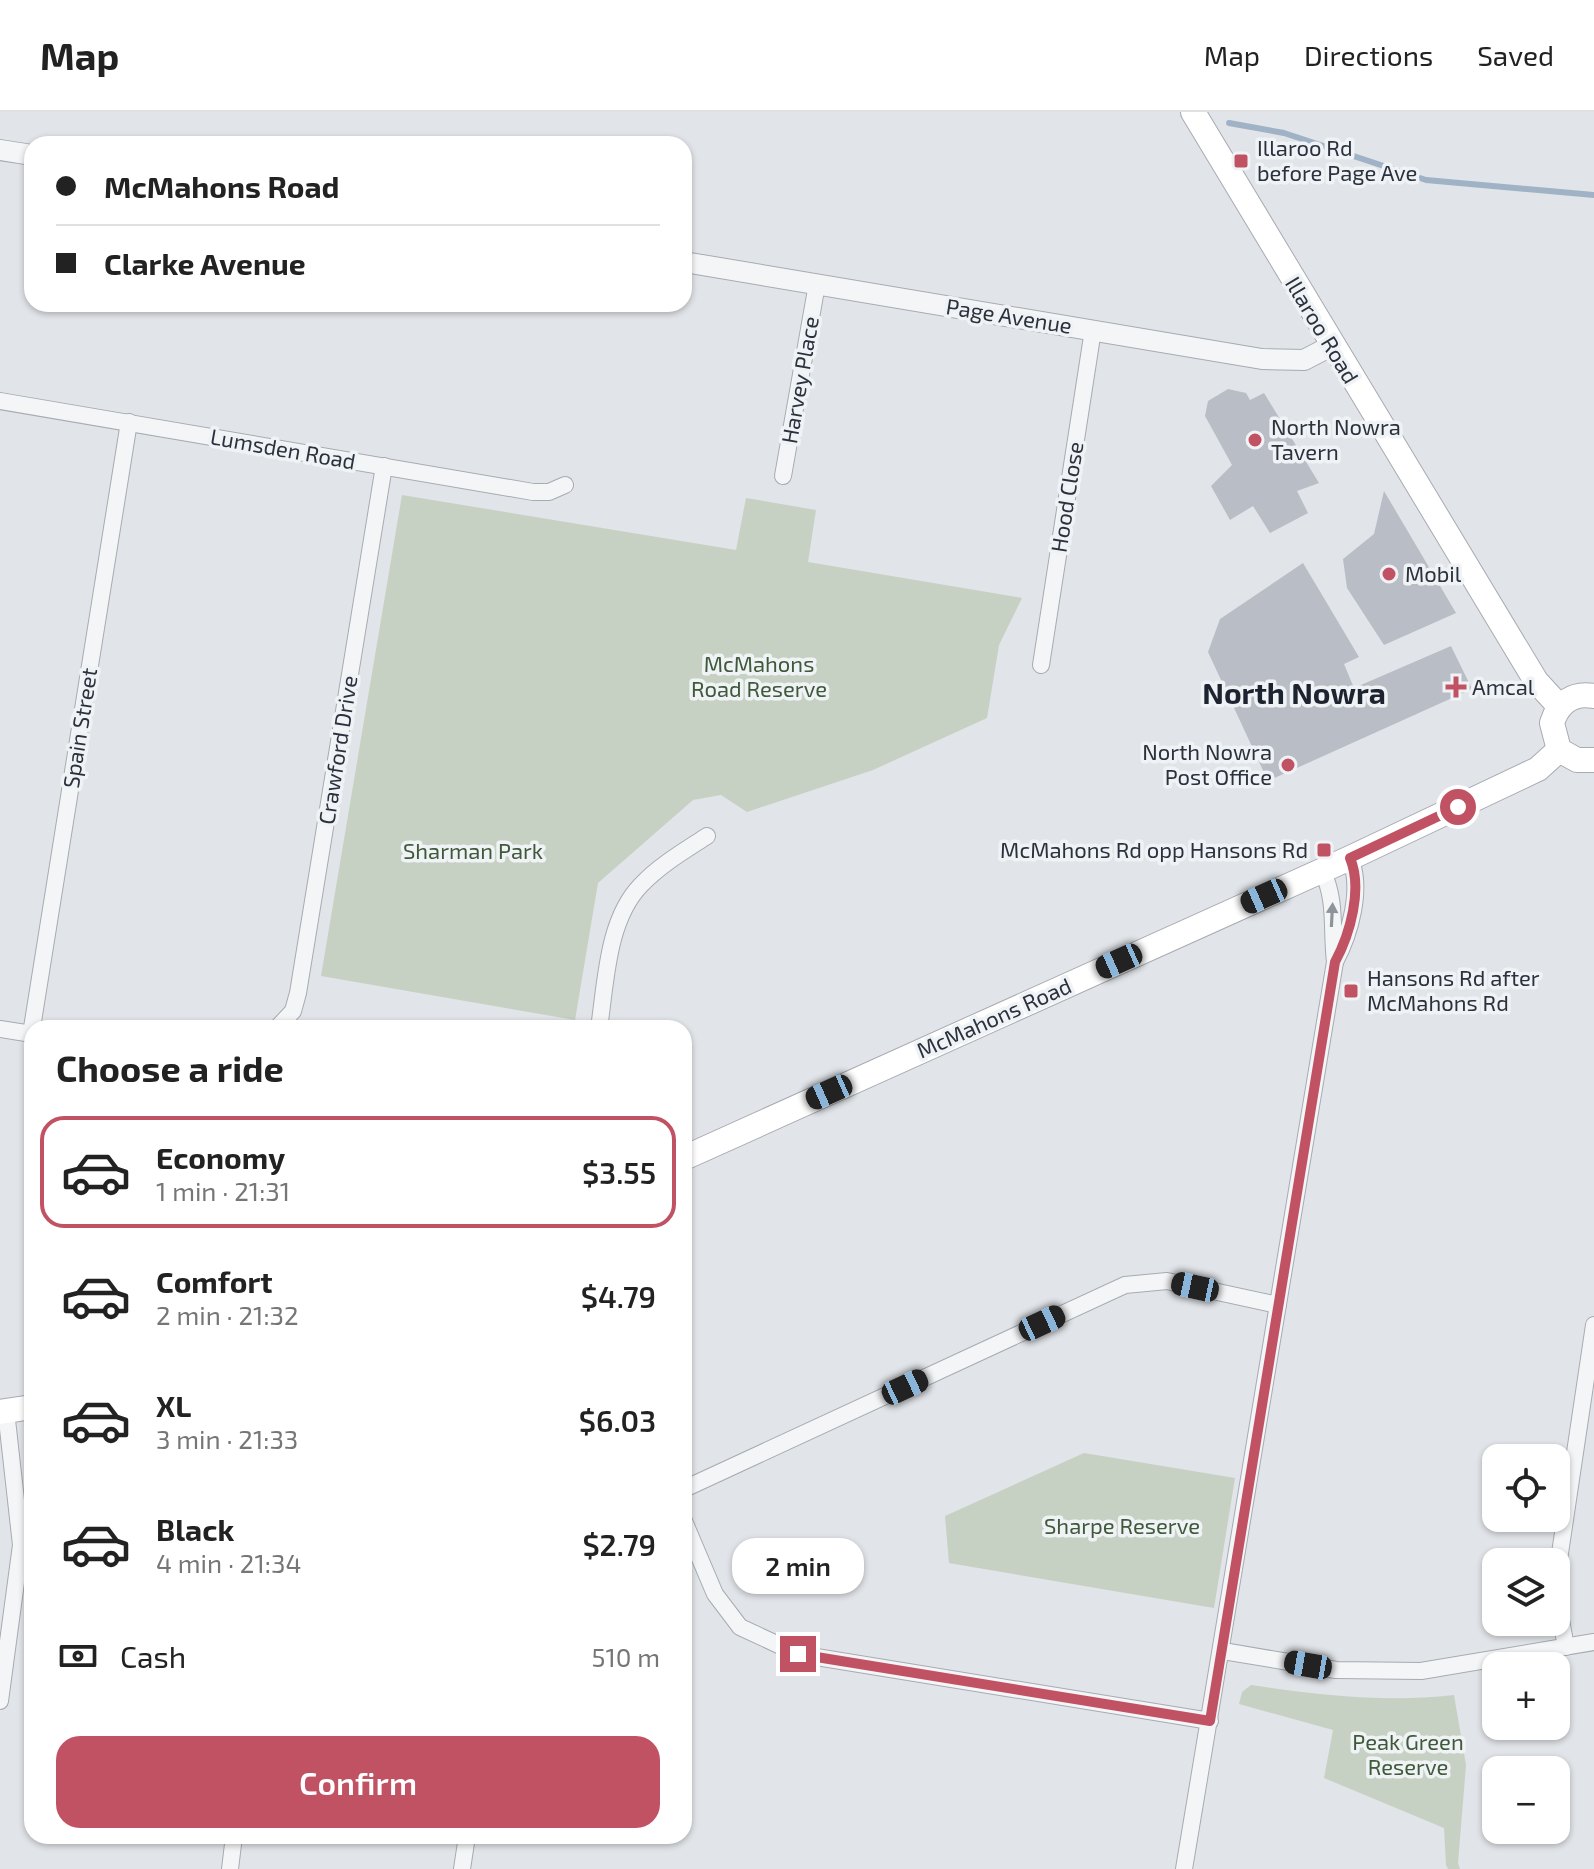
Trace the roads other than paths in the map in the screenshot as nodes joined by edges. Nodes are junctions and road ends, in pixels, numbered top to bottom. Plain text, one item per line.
1 (1193, 112) edge
2 (0, 150) edge
3 (24, 154) edge
4 (692, 263) edge
5 (817, 284) junction
6 (1093, 330) junction
7 (1331, 346) junction
8 (0, 401) edge
9 (129, 422) junction
10 (384, 466) junction
11 (783, 476) dead end
12 (565, 485) dead end
13 (1041, 665) dead end
14 (1594, 696) edge
15 (1559, 706) junction
16 (1559, 750) junction
17 (1594, 760) edge
18 (707, 836) dead end
19 (1350, 858) junction
20 (1322, 870) junction
21 (1335, 962) junction
22 (33, 1020) edge
23 (285, 1020) edge
24 (600, 1020) edge
25 (0, 1029) edge
26 (24, 1033) edge
27 (692, 1154) edge
28 (1278, 1305) junction
29 (1594, 1325) edge
30 (24, 1408) edge
31 (3, 1411) edge
32 (692, 1485) edge
33 (692, 1540) edge
34 (1561, 1548) edge
35 (1564, 1636) edge
36 (1594, 1642) edge
37 (1566, 1647) junction
38 (1223, 1651) junction
39 (0, 1701) edge
40 (1210, 1721) junction
41 (233, 1844) edge
42 (466, 1844) edge
43 (230, 1869) edge
44 (462, 1869) edge
45 (1184, 1869) edge

1 - 7 main road, Illaroo Road
2 - 3 street
4 - 5 street, Page Avenue
5 - 6 street, Page Avenue
5 - 11 street, Harvey Place
6 - 7 street, Page Avenue
6 - 13 street, Hood Close
7 - 15 main road, Illaroo Road
8 - 9 street, Lumsden Road
9 - 10 street, Lumsden Road
9 - 22 street, Spain Street
10 - 12 street, Lumsden Road
10 - 23 street, Crawford Drive
14 - 15 main road
15 - 16 main road
16 - 17 main road
16 - 19 main road, McMahons Road
18 - 24 street
19 - 20 main road, McMahons Road
19 - 21 street
21 -> 20 street
20 - 27 main road, McMahons Road
21 - 28 street
25 - 26 street
28 - 32 street
28 - 38 street
29 - 34 street
30 - 31 main road
31 - 39 street
33 - 40 street
35 - 37 street
36 - 37 street
37 - 38 street
38 - 40 street
40 - 45 street
41 - 43 street
42 - 44 street

